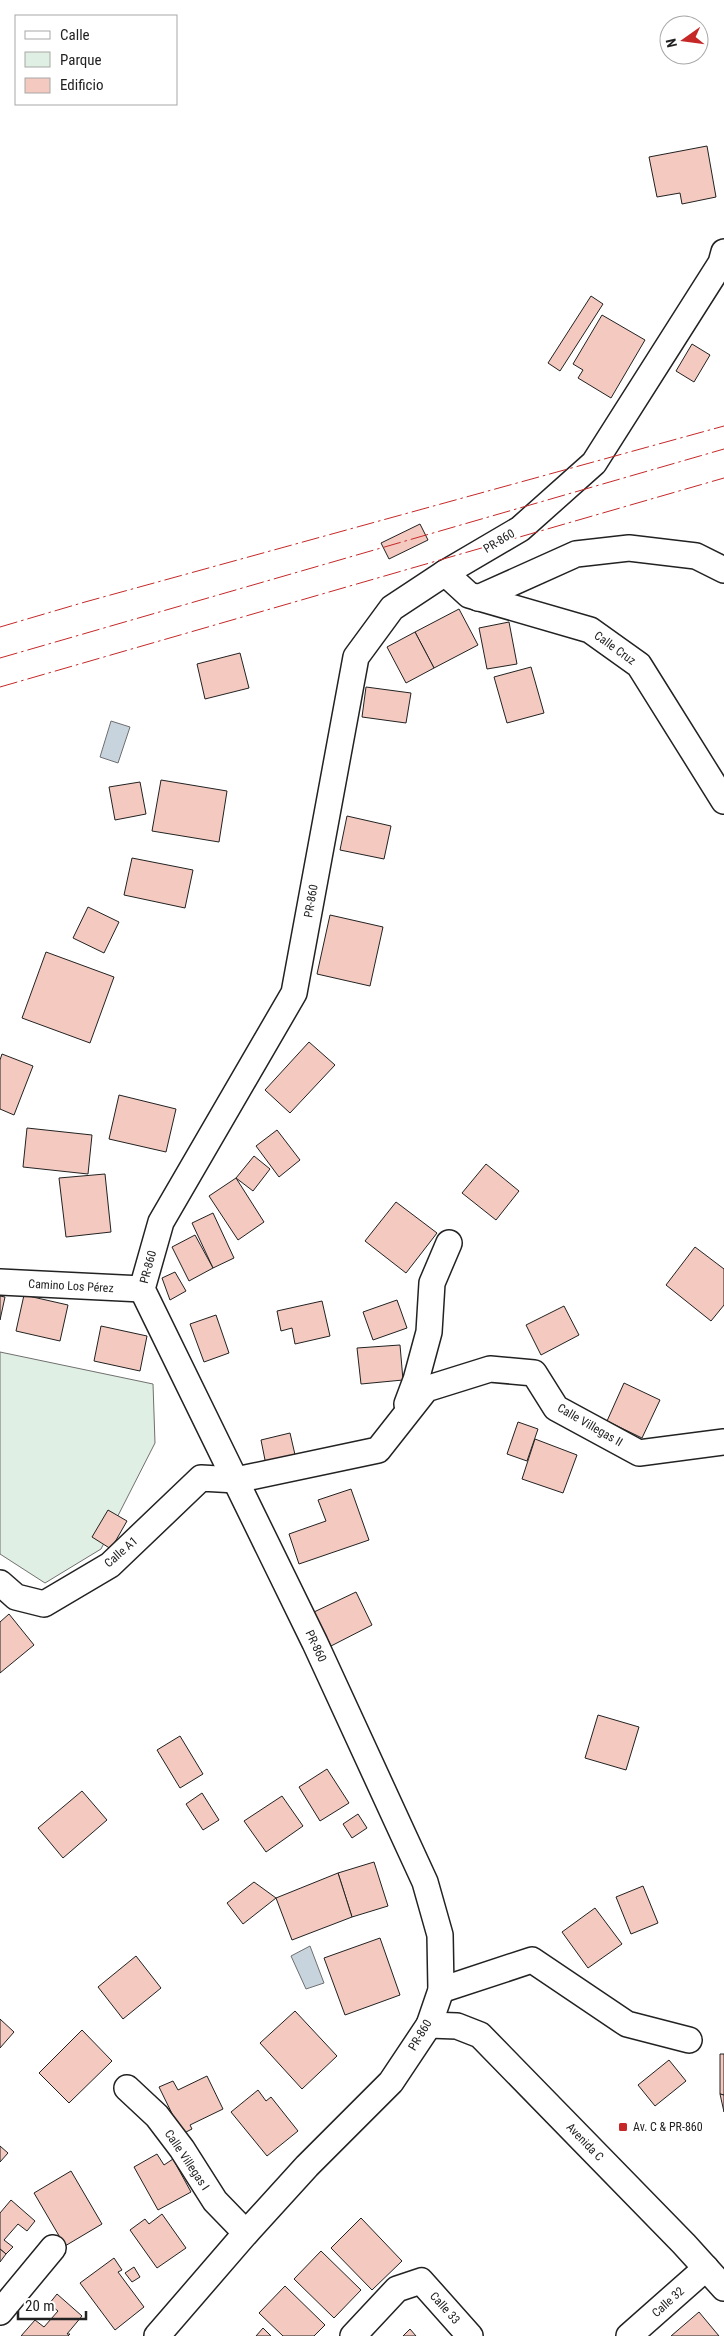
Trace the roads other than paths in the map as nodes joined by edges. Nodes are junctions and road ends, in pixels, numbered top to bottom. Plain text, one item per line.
1 (724, 252) edge
2 (724, 570) edge
3 (445, 574) junction
4 (478, 598) junction
5 (724, 801) edge
6 (449, 1243) dead end
7 (0, 1282) edge
8 (142, 1289) junction
9 (400, 1422) junction
10 (724, 1442) edge
11 (236, 1480) junction
12 (5, 1596) edge
13 (441, 1990) junction
14 (429, 2025) junction
15 (689, 2040) dead end
16 (127, 2088) dead end
17 (246, 2233) junction
18 (53, 2248) dead end
19 (706, 2268) junction
20 (724, 2288) edge
21 (0, 2312) edge
22 (157, 2336) edge
23 (353, 2336) edge
24 (470, 2336) edge
25 (629, 2336) edge

1 - 3 street, PR-860 / PR-860
2 - 4 street
3 - 4 street, Calle Cruz
3 - 8 street, PR-860 / PR-860
4 - 5 street, Calle Cruz
6 - 9 street
7 - 8 street, Camino Los Pérez
8 - 11 street, PR-860 / PR-860
9 - 10 street, Calle Villegas II
9 - 11 street, Calle Villegas II
11 - 12 street, Calle A1
11 - 13 street, PR-860 / PR-860
13 - 14 street, PR-860 / PR-860
13 - 15 street
14 - 17 street, PR-860 / PR-860
14 - 19 street, Avenida C
16 - 17 street, Calle Villegas I
17 - 22 street, PR-860 / PR-860
18 - 21 street
19 - 20 street, Avenida C
19 - 25 street, Calle 32
23 - 24 street, Calle 33

